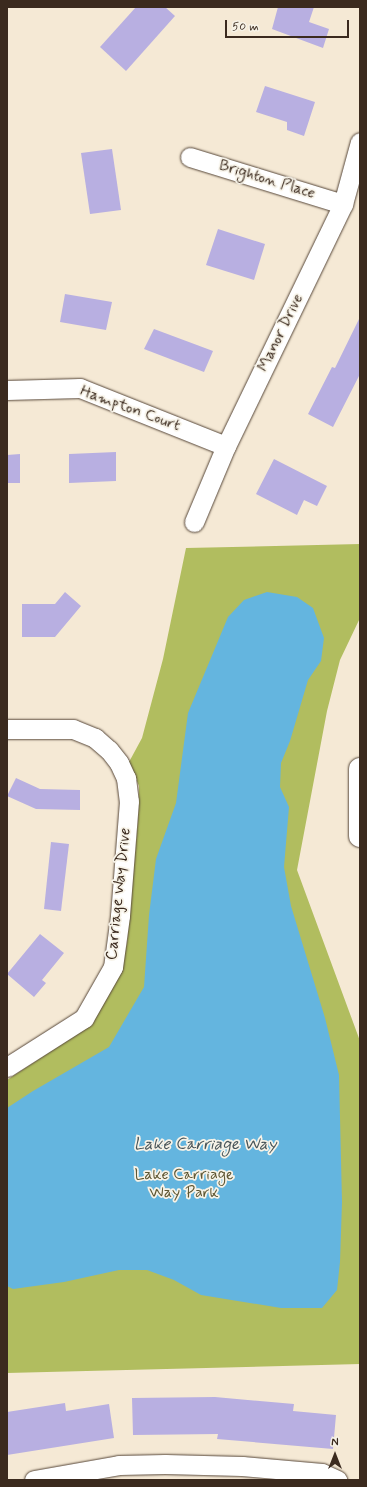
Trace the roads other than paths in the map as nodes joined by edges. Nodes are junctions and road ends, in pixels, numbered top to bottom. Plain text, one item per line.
1 (360, 142) edge
2 (190, 157) dead end
3 (343, 204) junction
4 (7, 390) edge
5 (226, 446) junction
6 (194, 522) dead end
7 (7, 729) edge
8 (360, 769) edge
9 (360, 836) edge
10 (7, 1067) edge
11 (165, 1472) edge
12 (34, 1480) edge
13 (337, 1480) edge

1 - 3 street, Manor Drive
2 - 3 street, Brighton Place
3 - 5 street, Manor Drive
4 - 5 street, Hampton Court
5 - 6 street, Manor Drive
7 - 10 street, Carriage Way Drive
8 - 9 highway
11 - 12 street
11 - 13 street

